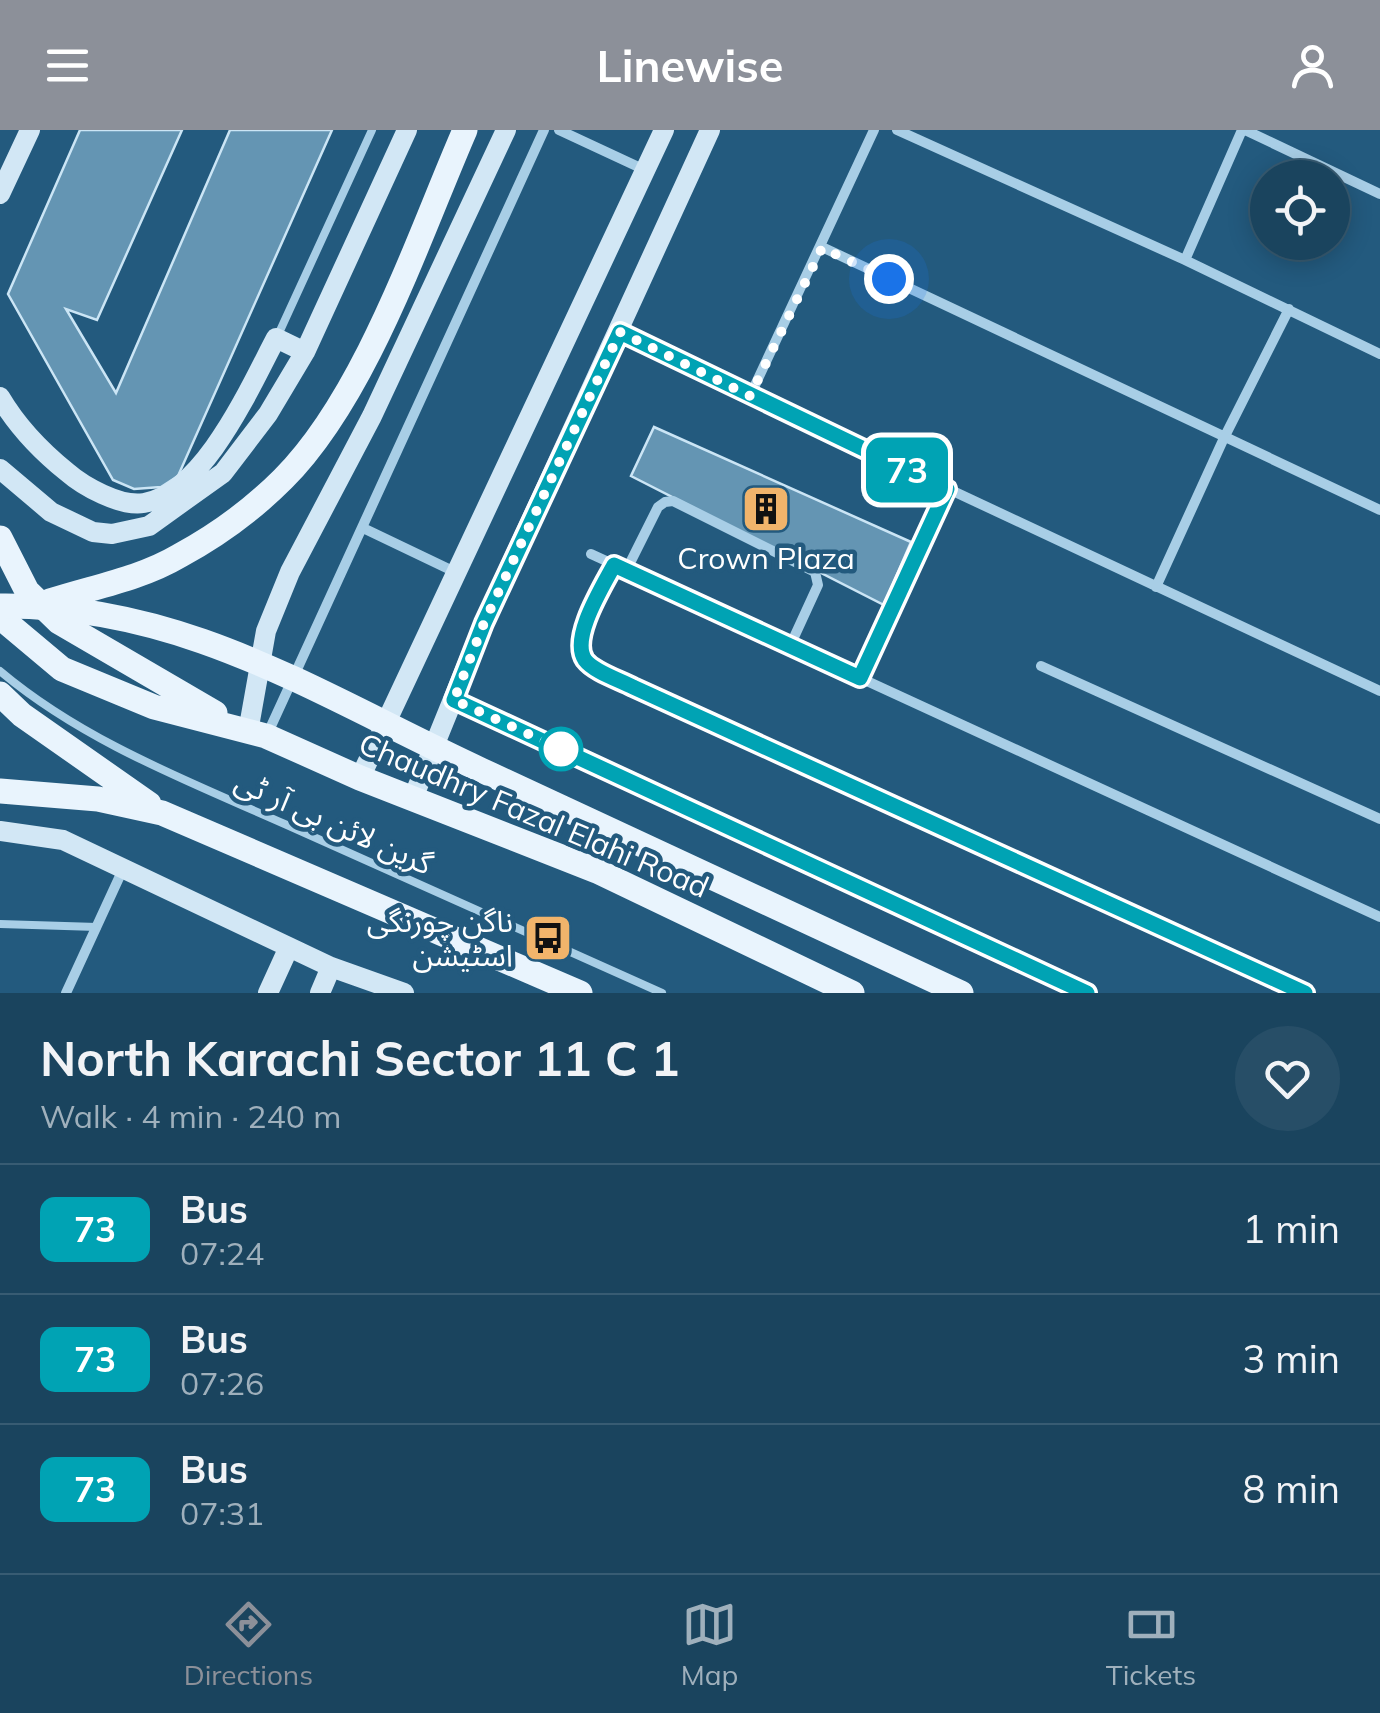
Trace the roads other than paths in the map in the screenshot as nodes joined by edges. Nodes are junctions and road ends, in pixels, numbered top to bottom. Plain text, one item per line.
1 (30, 130) edge
2 (372, 130) edge
3 (408, 130) edge
4 (464, 130) edge
5 (506, 130) edge
6 (544, 130) edge
7 (559, 130) edge
8 (664, 130) edge
9 (710, 130) edge
10 (874, 130) edge
11 (896, 130) edge
12 (1243, 130) edge
13 (646, 170) junction
14 (0, 194) edge
15 (1380, 194) edge
16 (822, 248) junction
17 (1186, 260) junction
18 (1288, 308) junction
19 (620, 332) junction
20 (276, 338) junction
21 (305, 352) junction
22 (1380, 354) edge
23 (750, 396) junction
24 (0, 397) edge
25 (1224, 438) junction
26 (0, 469) edge
27 (947, 489) junction
28 (1380, 510) edge
29 (363, 528) junction
30 (0, 538) edge
31 (591, 554) dead end
32 (614, 565) junction
33 (626, 571) junction
34 (455, 572) junction
35 (1156, 587) junction
36 (0, 606) edge
37 (36, 606) junction
38 (0, 617) edge
39 (790, 646) junction
40 (1041, 666) dead end
41 (0, 670) edge
42 (860, 678) junction
43 (1380, 691) edge
44 (0, 694) edge
45 (454, 700) junction
46 (252, 732) junction
47 (360, 778) junction
48 (0, 792) edge
49 (414, 798) junction
50 (162, 813) junction
51 (1380, 819) edge
52 (0, 831) edge
53 (124, 867) junction
54 (1380, 917) edge
55 (0, 924) edge
56 (96, 927) junction
57 (290, 948) junction
58 (332, 967) junction
59 (66, 993) edge
60 (268, 993) edge
61 (320, 993) edge
62 (404, 993) edge
63 (580, 993) edge
64 (662, 993) edge
65 (852, 993) edge
66 (962, 993) edge
67 (1087, 993) edge
68 (1305, 993) edge

1 - 14 street
2 - 20 lane
3 - 21 street
4 - 37 main road, bridge
5 - 46 street
6 - 29 street
7 - 13 street
8 - 13 street
9 - 19 street
10 - 16 street
11 - 17 street
12 - 15 street
12 - 17 street
13 - 34 street
16 - 23 street
16 - 25 street
17 - 18 street
18 - 22 street
18 - 25 street
19 - 23 street
19 - 45 street
20 - 21 street
20 - 24 street
21 - 26 street
23 - 27 street
25 - 28 street
25 - 35 street
27 - 35 street
27 - 42 street
29 - 34 street
29 - 46 street
30 - 46 main road
31 - 32 street
32 - 33 street
32 - 68 street
33 - 39 street
33 - 39 street
34 - 47 street
35 - 43 street
36 - 37 main road, bridge
37 - 66 main road, bridge
38 - 46 main road
39 - 42 street
40 - 51 street
41 - 64 lane, گرین لائن بی آر ٹی
42 - 54 street
44 - 50 main road
45 - 49 street
45 - 67 street
46 - 47 main road, Chaudhry Fazal Elahi Road
47 - 49 main road, Chaudhry Fazal Elahi Road
48 - 50 main road
49 - 65 main road, Chaudhry Fazal Elahi Road
50 - 63 main road
52 - 53 street
53 - 56 street
53 - 57 street
55 - 56 lane
56 - 59 street
57 - 58 street
57 - 60 street
58 - 61 street
58 - 62 street

